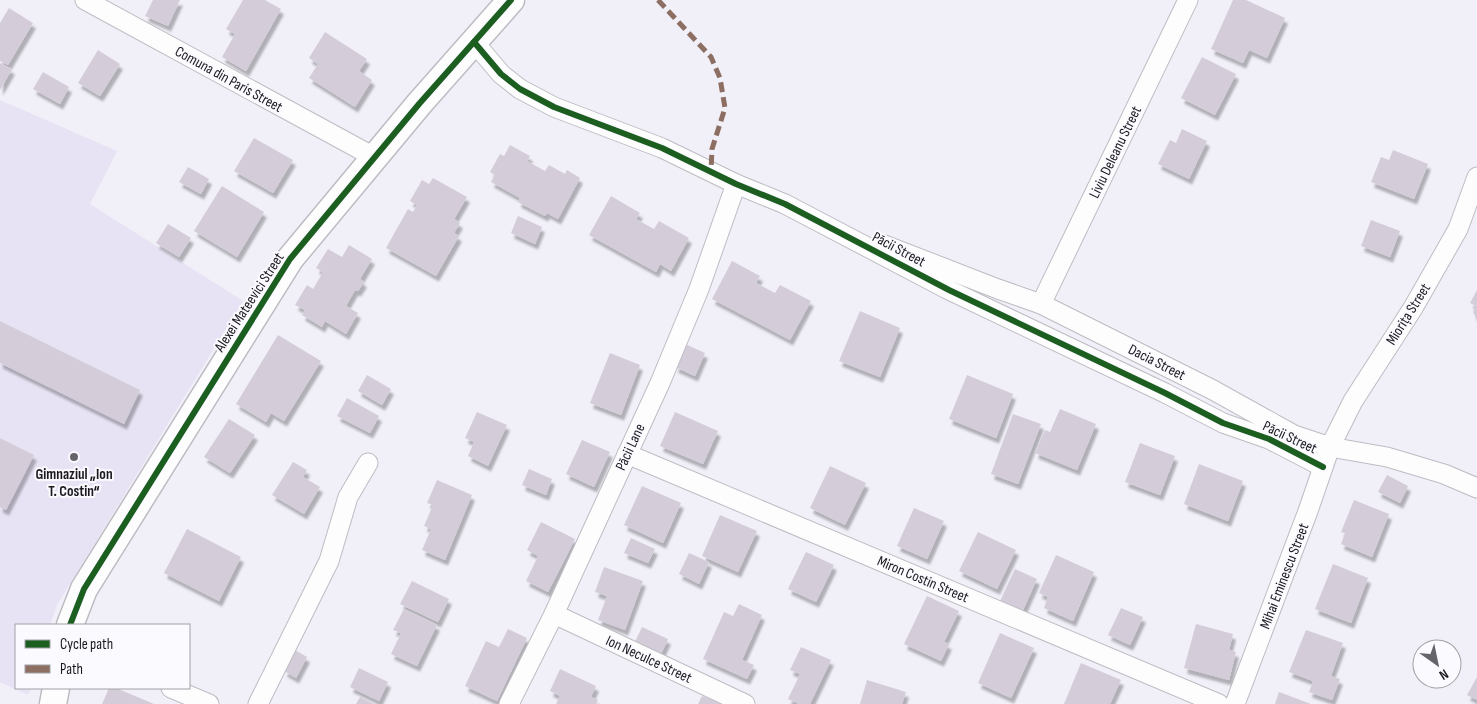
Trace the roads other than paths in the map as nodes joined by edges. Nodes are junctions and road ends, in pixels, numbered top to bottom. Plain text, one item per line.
1 (85, 0) edge
2 (511, 0) edge
3 (1188, 0) edge
4 (474, 42) junction
5 (374, 157) junction
6 (1477, 177) edge
7 (736, 184) junction
8 (837, 230) junction
9 (1042, 304) junction
10 (1330, 446) junction
11 (627, 454) junction
12 (368, 462) dead end
13 (1323, 466) junction
14 (1477, 488) edge
15 (554, 614) junction
16 (70, 624) edge
17 (173, 689) edge
18 (209, 704) edge
19 (258, 704) edge
20 (508, 704) edge
21 (745, 704) edge
22 (1219, 704) edge
23 (1235, 704) edge

1 - 5 street, Comuna din Paris Street
2 - 4 street, Alexei Mateevici Street
3 - 9 street, Liviu Deleanu Street
4 - 5 street, Alexei Mateevici Street
4 - 7 street, Păcii Street
5 - 16 street, Alexei Mateevici Street
6 - 10 street, Miorița Street
7 - 8 street, Păcii Street
7 - 11 street, Păcii Lane
8 - 9 street, Dacia Street
8 - 13 street, Păcii Street
9 - 10 street, Dacia Street
10 - 13 street, Mihai Eminescu Street
10 - 14 street, Dacia Street
11 - 15 street, Păcii Lane
11 - 22 street, Miron Costin Street
12 - 19 street
13 - 23 street, Mihai Eminescu Street
15 - 20 street, Păcii Lane
15 - 21 street, Ion Neculce Street
17 - 18 street

